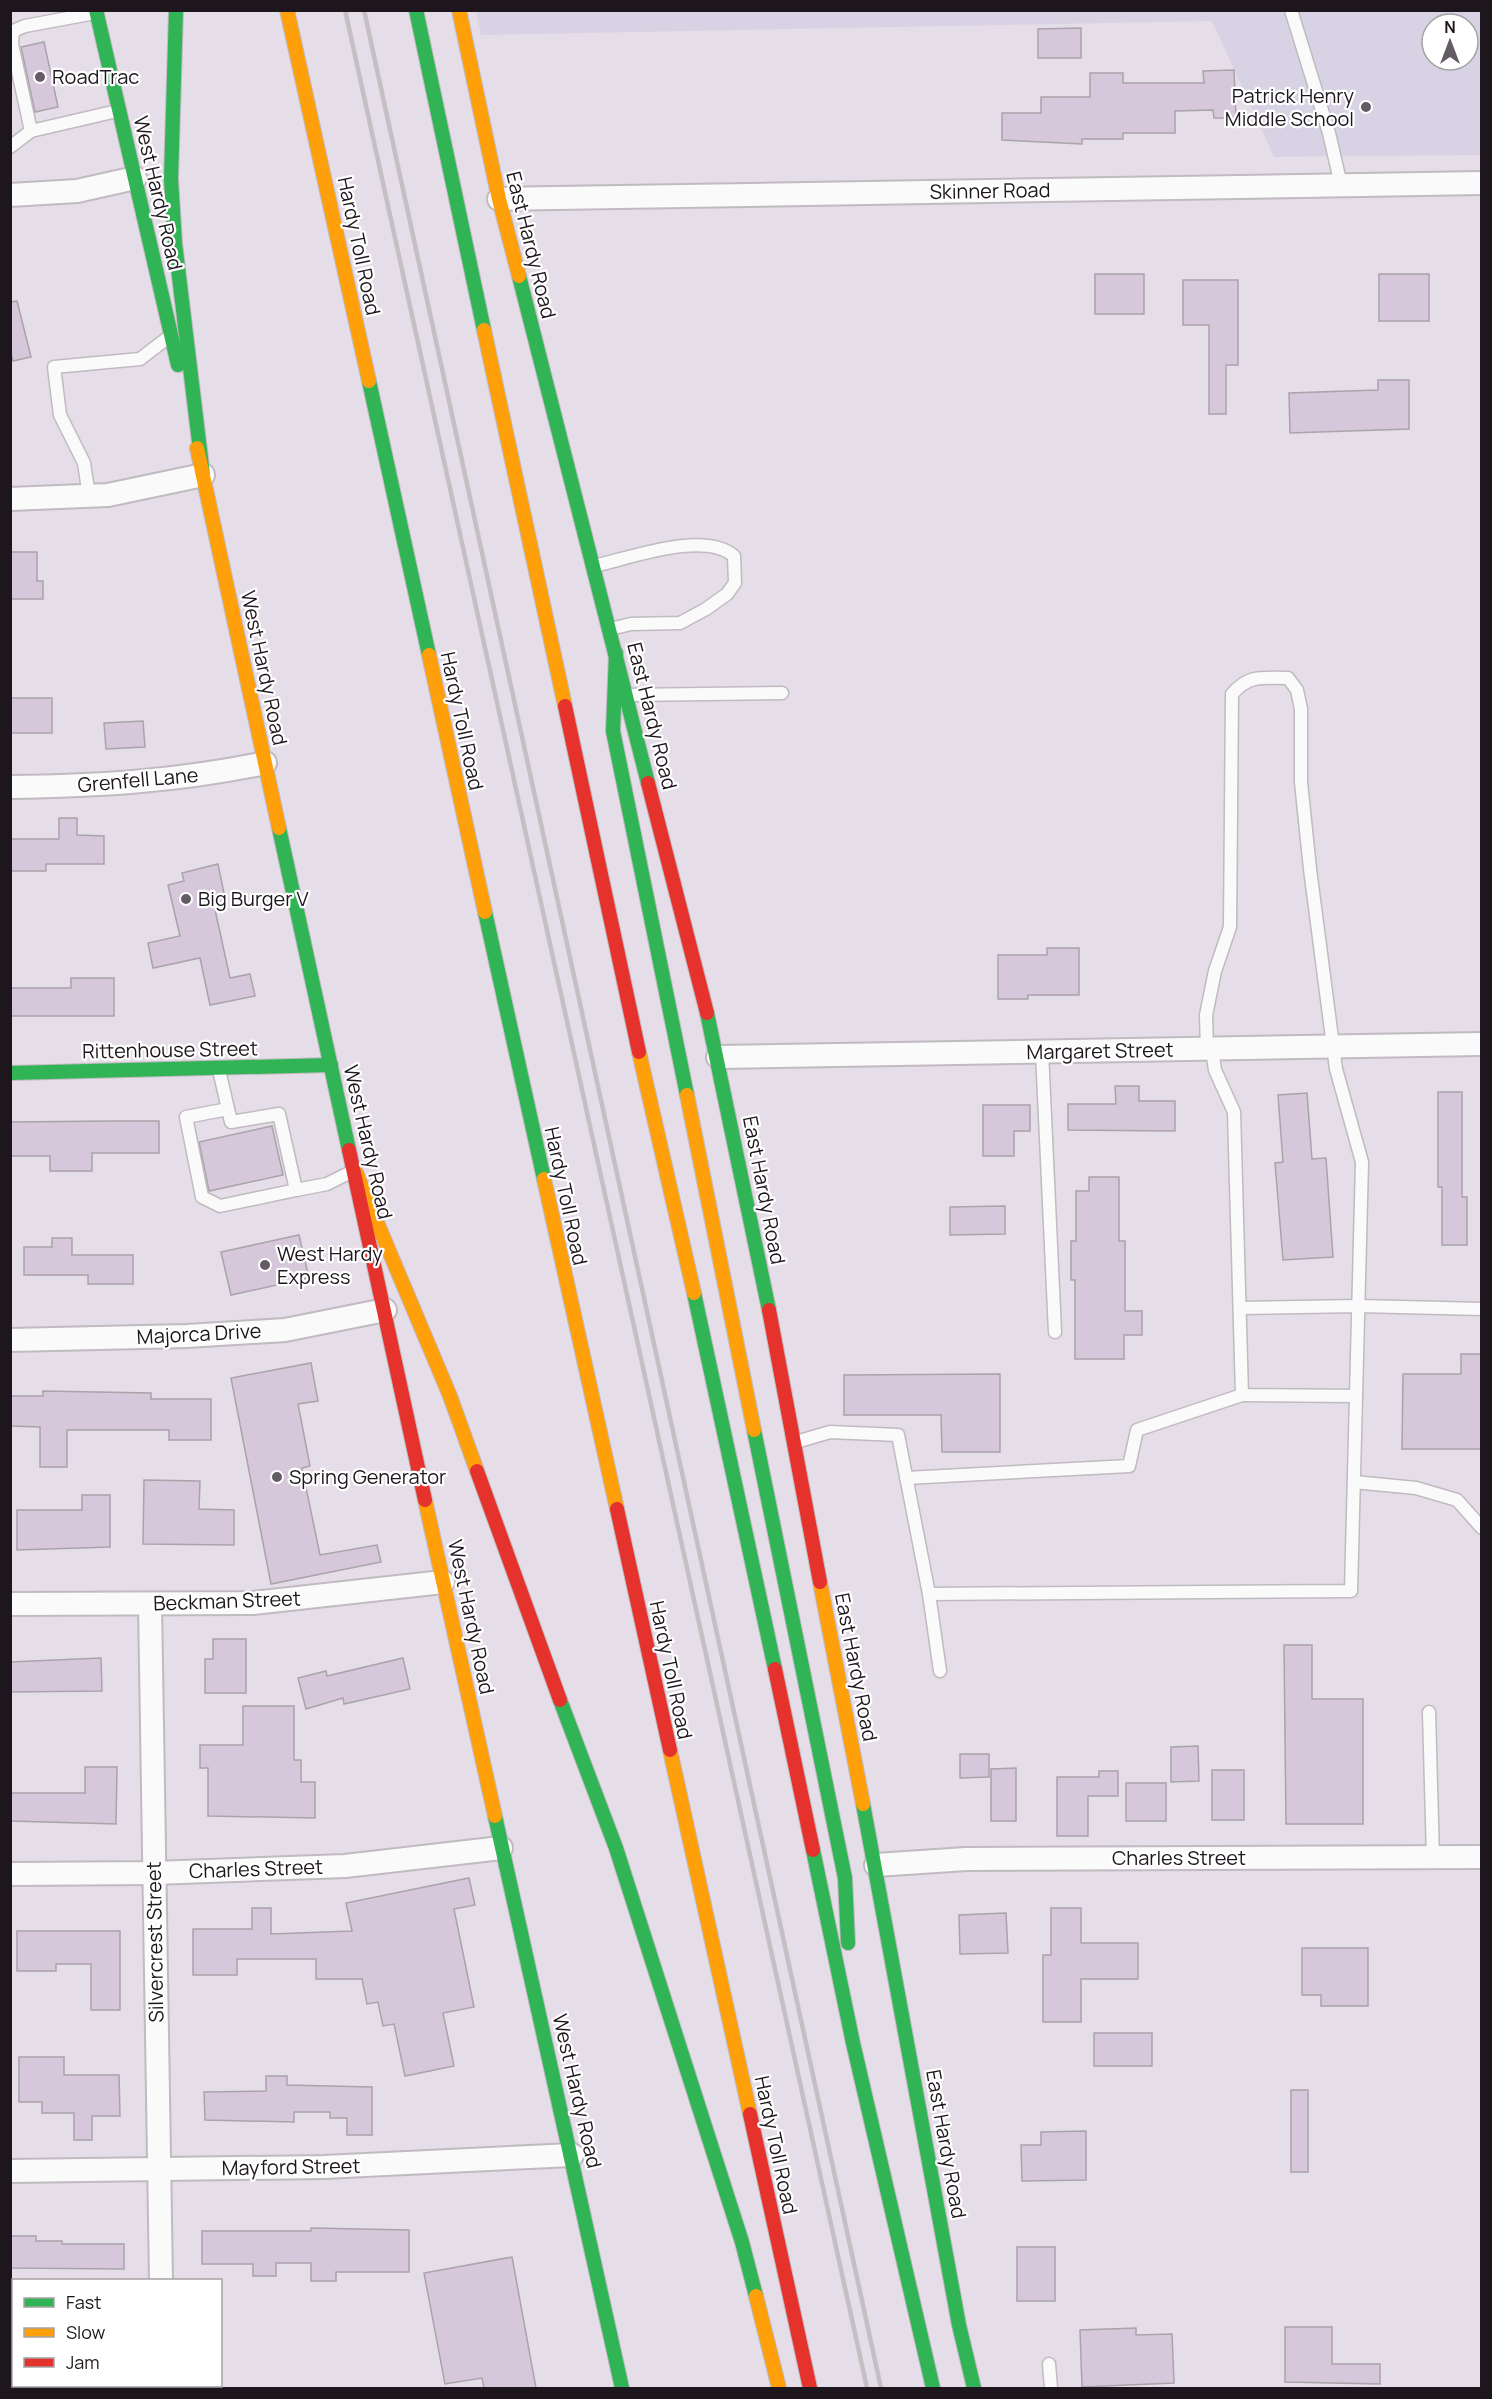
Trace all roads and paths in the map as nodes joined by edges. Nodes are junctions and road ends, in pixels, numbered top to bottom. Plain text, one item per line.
1 (176, 10) edge
2 (287, 10) edge
3 (416, 10) edge
4 (475, 10) edge
5 (1291, 10) edge
6 (97, 12) edge
7 (459, 13) edge
8 (119, 111) junction
9 (31, 131) junction
10 (10, 147) edge
11 (135, 178) junction
12 (1482, 183) edge
13 (1341, 185) junction
14 (11, 191) edge
15 (499, 199) junction
16 (171, 335) junction
17 (203, 475) junction
18 (89, 496) junction
19 (10, 499) edge
20 (593, 566) junction
21 (610, 629) junction
22 (616, 653) junction
23 (782, 693) dead end
24 (626, 696) junction
25 (265, 763) junction
26 (10, 787) edge
27 (1482, 1044) edge
28 (1335, 1047) junction
29 (1210, 1050) junction
30 (1042, 1052) junction
31 (718, 1057) junction
32 (331, 1065) junction
33 (219, 1069) junction
34 (10, 1072) edge
35 (228, 1109) junction
36 (355, 1170) junction
37 (296, 1190) junction
38 (1359, 1306) junction
39 (1240, 1308) junction
40 (1482, 1309) edge
41 (385, 1310) junction
42 (1055, 1332) dead end
43 (10, 1340) edge
44 (1242, 1395) junction
45 (1356, 1396) junction
46 (795, 1442) junction
47 (906, 1478) junction
48 (1354, 1482) junction
49 (1482, 1528) edge
50 (443, 1582) junction
51 (929, 1594) junction
52 (10, 1604) edge
53 (150, 1604) junction
54 (940, 1671) dead end
55 (1430, 1712) dead end
56 (501, 1848) junction
57 (1432, 1857) junction
58 (1482, 1857) edge
59 (876, 1865) junction
60 (154, 1873) junction
61 (10, 1874) edge
62 (853, 2043) junction
63 (572, 2155) junction
64 (159, 2169) junction
65 (10, 2171) edge
66 (161, 2279) edge
67 (1049, 2364) dead end
68 (622, 2388) edge
69 (779, 2388) edge
70 (810, 2388) edge
71 (933, 2388) edge
72 (974, 2388) edge
73 (1051, 2388) edge

1 - 17 main road
2 - 70 main road, Hardy Toll Road
3 - 62 main road
4 - 7 lane
5 - 13 lane
6 - 8 main road, West Hardy Road
6 - 9 lane
7 - 15 main road, East Hardy Road
8 - 9 lane
8 - 11 main road, West Hardy Road
9 - 10 lane
11 - 14 street
11 - 16 main road, West Hardy Road
12 - 13 street, Skinner Road
13 - 15 street, Skinner Road
15 - 20 main road, East Hardy Road
16 - 17 main road, West Hardy Road
16 - 18 lane
17 - 18 street
17 - 25 main road, West Hardy Road
18 - 19 street
20 - 21 main road, East Hardy Road
20 - 21 lane
21 - 22 main road, East Hardy Road
22 - 24 main road, East Hardy Road
22 - 62 main road
23 - 24 lane
24 - 31 main road, East Hardy Road
25 - 26 street, Grenfell Lane
25 - 32 main road, West Hardy Road
27 - 28 street, Margaret Street
28 - 29 street, Margaret Street
28 - 29 lane
28 - 38 lane
29 - 30 street, Margaret Street
29 - 39 lane
30 - 31 street, Margaret Street
30 - 42 lane
31 - 46 main road, East Hardy Road
32 - 33 main road, Rittenhouse Street
32 - 36 main road, West Hardy Road
33 - 34 main road, Rittenhouse Street
33 - 35 lane
35 - 37 lane
35 - 37 lane
36 - 37 lane
36 - 41 main road, West Hardy Road
36 - 69 main road
38 - 39 lane
38 - 40 lane
38 - 45 lane
39 - 44 lane
41 - 43 street, Majorca Drive
41 - 50 main road, West Hardy Road
44 - 45 lane
44 - 47 lane
45 - 48 lane
46 - 47 lane
46 - 59 main road, East Hardy Road
47 - 51 lane
48 - 49 lane
48 - 51 lane
50 - 53 street, Beckman Street
50 - 56 main road, West Hardy Road
51 - 54 lane
52 - 53 street, Beckman Street
53 - 60 street, Silvercrest Street
55 - 57 lane
56 - 60 street, Charles Street
56 - 63 main road, West Hardy Road
57 - 58 street, Charles Street
57 - 59 street, Charles Street
59 - 72 main road, East Hardy Road
60 - 61 street, Charles Street
60 - 64 street, Silvercrest Street
62 - 71 main road
63 - 64 street, Mayford Street
63 - 68 main road, West Hardy Road
64 - 65 street, Mayford Street
64 - 66 street, Silvercrest Street
67 - 73 lane

